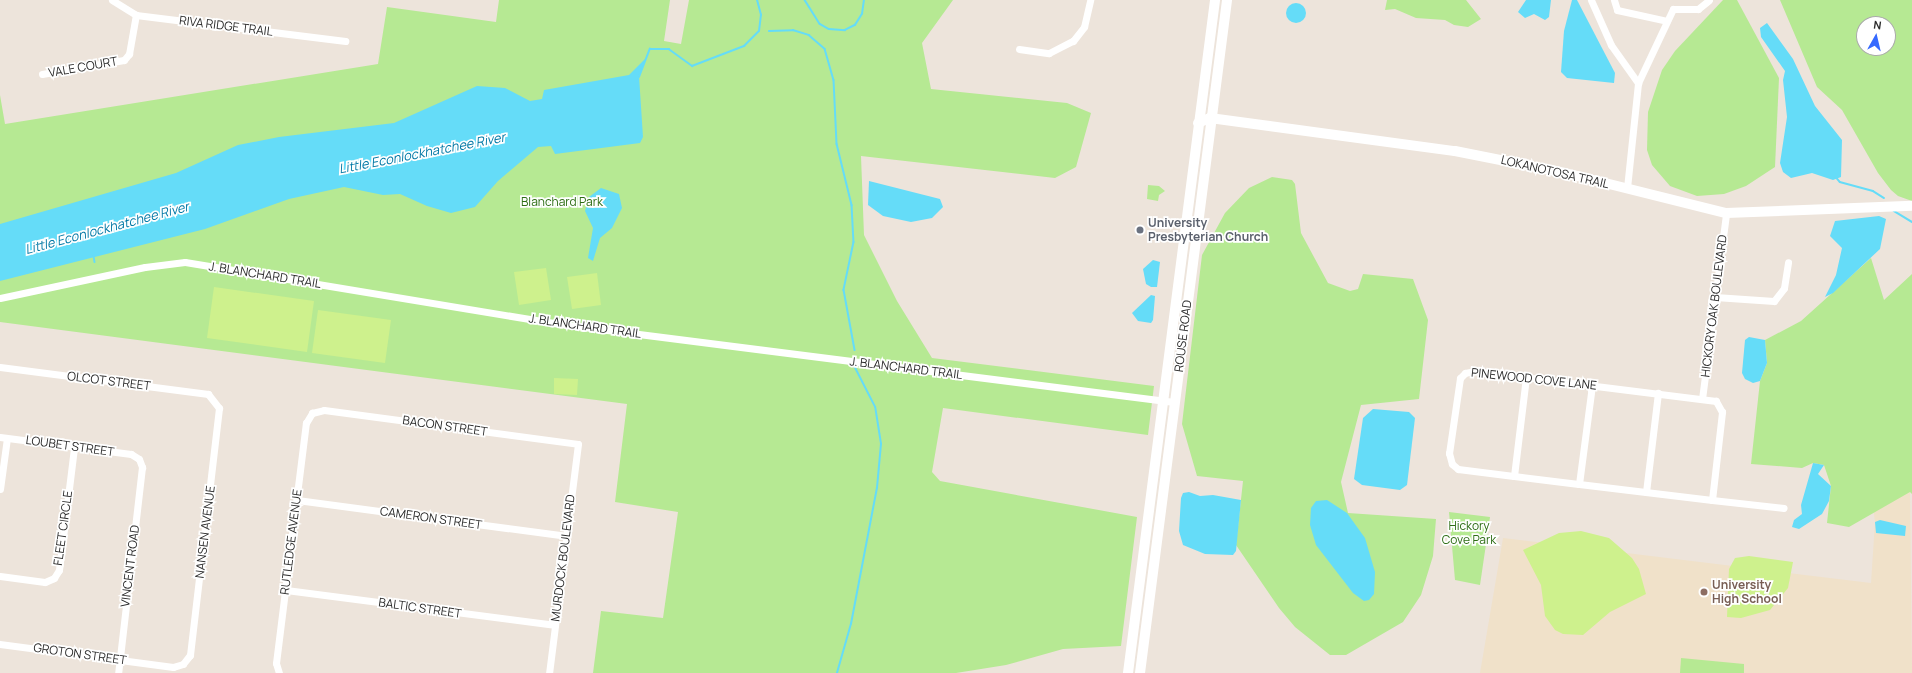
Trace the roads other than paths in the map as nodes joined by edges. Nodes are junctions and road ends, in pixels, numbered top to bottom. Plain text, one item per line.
1 (112, 0) edge
2 (1090, 0) edge
3 (1215, 0) edge
4 (1227, 0) edge
5 (1592, 0) edge
6 (1614, 0) edge
7 (1709, 0) edge
8 (136, 14) junction
9 (1667, 21) junction
10 (345, 41) dead end
11 (1019, 49) dead end
12 (42, 74) dead end
13 (1638, 83) junction
14 (1210, 118) junction
15 (1198, 123) junction
16 (1627, 188) junction
17 (1912, 206) edge
18 (1726, 213) junction
19 (1788, 262) dead end
20 (1715, 297) junction
21 (0, 298) edge
22 (0, 367) edge
23 (1526, 377) junction
24 (1592, 385) junction
25 (1658, 393) junction
26 (215, 399) joint
27 (1702, 399) junction
28 (1163, 400) junction
29 (1174, 402) junction
30 (312, 413) joint
31 (3, 437) edge
32 (578, 444) joint
33 (74, 447) junction
34 (139, 460) joint
35 (1514, 476) junction
36 (1580, 484) junction
37 (0, 489) edge
38 (1646, 492) junction
39 (297, 500) junction
40 (1712, 500) junction
41 (1784, 508) dead end
42 (566, 536) junction
43 (0, 576) edge
44 (286, 590) junction
45 (554, 626) junction
46 (0, 644) edge
47 (119, 660) junction
48 (183, 664) joint
49 (118, 673) edge
50 (279, 673) edge
51 (549, 673) edge
52 (1128, 673) edge
53 (1140, 673) edge

1 - 8 street, RIVA RIDGE TRAIL
2 - 11 street
3 - 15 street, ROUSE ROAD
4 - 14 street, ROUSE ROAD
5 - 13 street
6 - 9 street
7 - 9 street
8 - 10 street, RIVA RIDGE TRAIL
8 - 12 street, VALE COURT
9 - 13 street
13 - 16 street
14 - 15 street
14 - 16 street, LOKANOTOSA TRAIL
14 - 29 street, ROUSE ROAD
15 - 28 street, ROUSE ROAD
16 - 18 street, LOKANOTOSA TRAIL
17 - 18 street, LOKANOTOSA TRAIL
18 - 20 street, HICKORY OAK BOULEVARD
19 - 20 street
20 - 27 street, HICKORY OAK BOULEVARD
21 - 28 street, J. BLANCHARD TRAIL
22 - 26 street, OLCOT STREET
23 - 24 street, PINEWOOD COVE LANE
23 - 35 street
23 - 35 street, PINEWOOD COVE LANE
24 - 25 street, PINEWOOD COVE LANE
24 - 36 street
25 - 27 street, PINEWOOD COVE LANE
25 - 38 street
26 - 48 street, NANSEN AVENUE
27 - 40 street, PINEWOOD COVE LANE
28 - 29 street, J. BLANCHARD TRAIL
28 - 52 street, ROUSE ROAD
29 - 53 street, ROUSE ROAD
30 - 32 street, BACON STREET
30 - 39 street, RUTLEDGE AVENUE
31 - 33 street, LOUBET STREET
31 - 37 street
32 - 42 street, MURDOCK BOULEVARD
33 - 34 street, LOUBET STREET
33 - 43 street, FLEET CIRCLE
34 - 47 street, VINCENT ROAD
35 - 36 street, PINEWOOD COVE LANE
36 - 38 street, PINEWOOD COVE LANE
38 - 40 street, PINEWOOD COVE LANE
39 - 42 street, CAMERON STREET
39 - 44 street, RUTLEDGE AVENUE
40 - 41 street, PINEWOOD COVE LANE
42 - 45 street, MURDOCK BOULEVARD
44 - 45 street, BALTIC STREET
44 - 50 street, RUTLEDGE AVENUE
45 - 51 street, MURDOCK BOULEVARD
46 - 47 street, GROTON STREET
47 - 48 street, GROTON STREET
47 - 49 street, VINCENT ROAD

